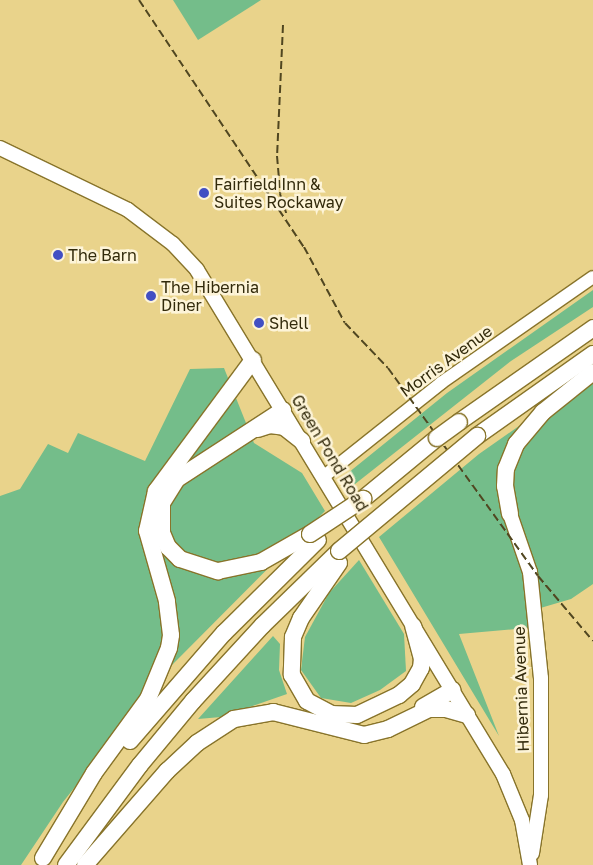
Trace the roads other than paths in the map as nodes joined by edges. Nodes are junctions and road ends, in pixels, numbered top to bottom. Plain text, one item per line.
1 (0, 148) edge
2 (593, 277) edge
3 (593, 328) edge
4 (593, 354) edge
5 (253, 360) junction
6 (593, 372) edge
7 (283, 410) junction
8 (249, 433) junction
9 (302, 441) junction
10 (323, 477) junction
11 (510, 514) joint
12 (314, 537) junction
13 (339, 557) junction
14 (413, 626) junction
15 (452, 690) junction
16 (414, 715) junction
17 (467, 715) junction
18 (41, 862) edge
19 (66, 865) edge
20 (85, 865) edge
21 (530, 865) edge

1 - 5 main road, Green Pond Road
2 - 10 street, Morris Avenue
3 - 12 highway, bridge
4 - 13 highway, bridge
5 - 7 main road, Green Pond Road
5 - 18 highway
6 - 11 highway
7 - 8 highway
7 - 9 main road, Green Pond Road
8 - 9 highway
8 - 12 highway
9 - 10 main road, Green Pond Road
10 - 14 main road, Green Pond Road
11 - 21 main road, Hibernia Avenue
12 - 18 highway
13 - 14 highway
13 - 19 highway
14 - 15 main road, Green Pond Road
15 - 16 highway
15 - 17 main road, Green Pond Road
16 - 17 highway
16 - 20 highway
17 - 21 main road, Green Pond Road

